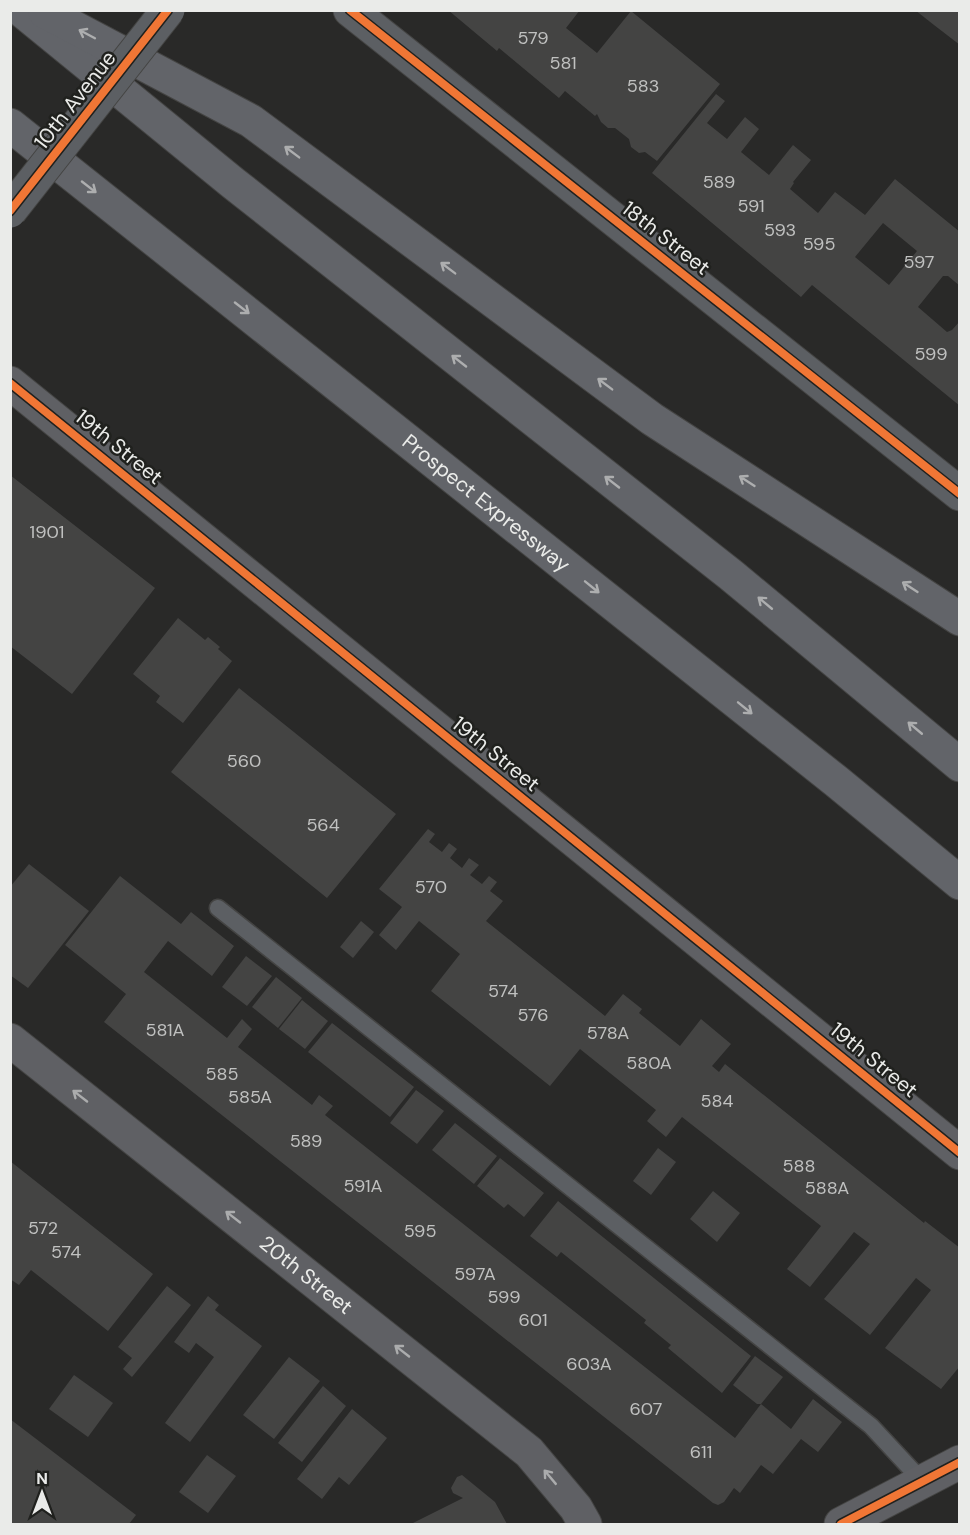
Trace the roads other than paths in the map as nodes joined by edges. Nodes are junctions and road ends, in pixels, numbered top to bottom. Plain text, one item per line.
1 (21, 10) edge
2 (43, 10) edge
3 (168, 10) edge
4 (350, 10) edge
5 (10, 125) edge
6 (10, 211) edge
7 (10, 382) edge
8 (960, 494) edge
9 (960, 619) edge
10 (960, 765) edge
11 (960, 883) edge
12 (218, 908) dead end
13 (10, 1040) edge
14 (960, 1153) edge
15 (960, 1461) edge
16 (922, 1482) junction
17 (585, 1524) edge
18 (841, 1524) edge

10 -> 1 highway
9 -> 2 highway
3 - 6 street, 10th Avenue, bridge
4 - 8 street, 18th Street
5 -> 11 highway, Prospect Expressway
7 - 14 main road, 19th Street
12 - 16 lane
17 -> 13 main road, 20th Street
15 - 16 main road
16 - 18 main road

